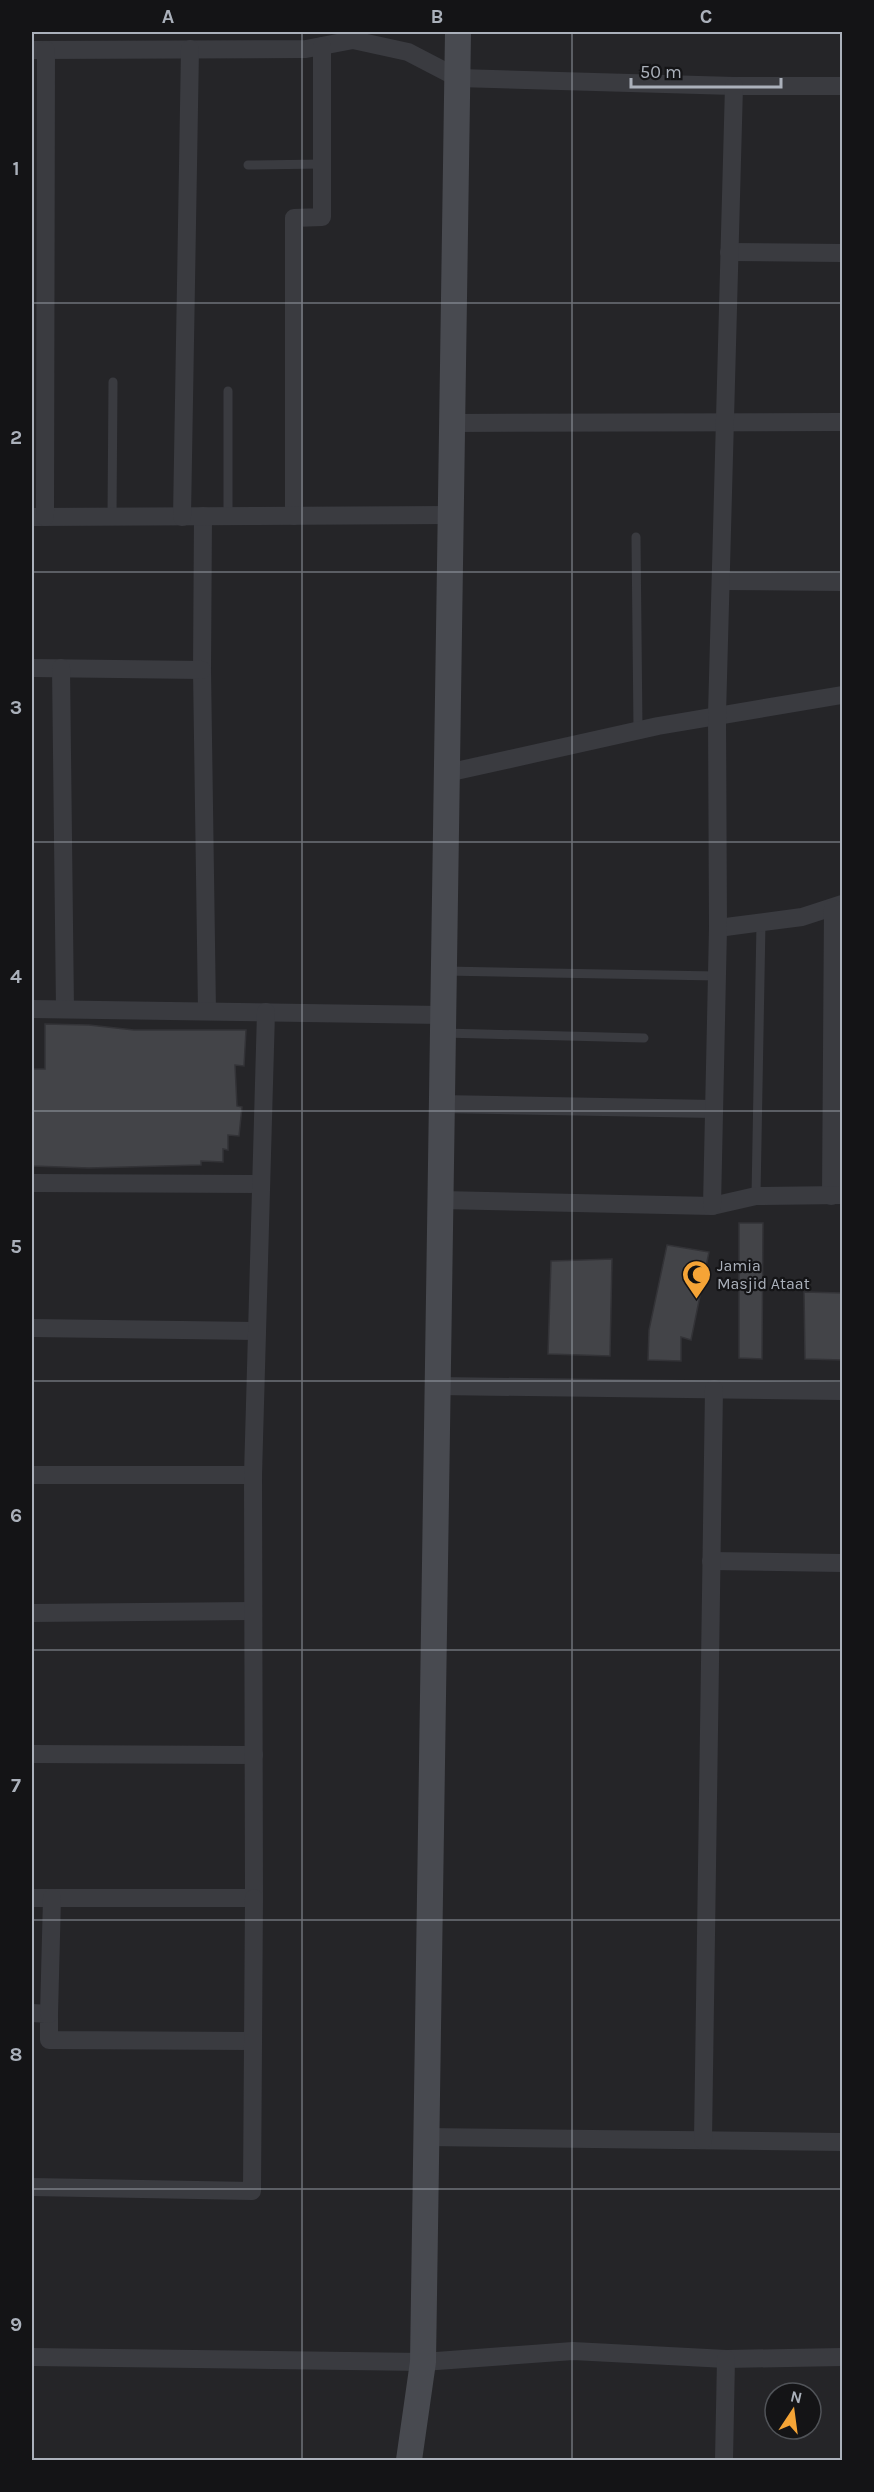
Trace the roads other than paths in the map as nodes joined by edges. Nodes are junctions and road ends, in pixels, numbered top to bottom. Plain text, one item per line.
1 (458, 32) edge
2 (321, 46) junction
3 (190, 49) junction
4 (39, 50) edge
5 (458, 78) junction
6 (734, 86) junction
7 (843, 86) edge
8 (322, 164) junction
9 (248, 165) dead end
10 (39, 185) edge
11 (729, 252) junction
12 (843, 253) edge
13 (113, 382) dead end
14 (228, 391) dead end
15 (38, 402) edge
16 (725, 422) junction
17 (843, 422) edge
18 (453, 423) junction
19 (451, 515) junction
20 (203, 516) junction
21 (228, 516) junction
22 (294, 516) junction
23 (38, 517) edge
24 (112, 517) junction
25 (182, 517) junction
26 (636, 537) dead end
27 (721, 580) junction
28 (843, 582) edge
29 (32, 668) edge
30 (60, 668) junction
31 (202, 670) junction
32 (843, 695) edge
33 (717, 715) junction
34 (638, 730) junction
35 (447, 773) junction
36 (838, 906) edge
37 (761, 922) junction
38 (718, 928) junction
39 (443, 971) junction
40 (717, 976) junction
41 (32, 1009) edge
42 (65, 1009) junction
43 (207, 1011) junction
44 (266, 1012) junction
45 (442, 1024) junction
46 (644, 1038) dead end
47 (441, 1104) junction
48 (714, 1109) junction
49 (32, 1183) edge
50 (260, 1184) junction
51 (756, 1196) junction
52 (837, 1196) edge
53 (441, 1200) junction
54 (712, 1206) junction
55 (32, 1328) edge
56 (256, 1331) junction
57 (438, 1386) junction
58 (714, 1389) junction
59 (843, 1391) edge
60 (32, 1475) edge
61 (253, 1475) junction
62 (711, 1561) junction
63 (843, 1563) edge
64 (253, 1611) junction
65 (32, 1612) edge
66 (32, 1754) edge
67 (254, 1755) junction
68 (32, 1898) edge
69 (52, 1898) junction
70 (254, 1898) junction
71 (40, 2014) edge
72 (253, 2041) junction
73 (426, 2137) junction
74 (703, 2140) junction
75 (843, 2142) edge
76 (32, 2187) edge
77 (32, 2357) edge
78 (843, 2357) edge
79 (726, 2359) junction
80 (423, 2362) junction
81 (410, 2460) edge
82 (724, 2460) edge

1 - 5 street
2 - 3 street
2 - 5 street
2 - 8 street
3 - 4 street
3 - 25 street
4 - 10 street
5 - 6 street
5 - 18 street
6 - 7 street
6 - 11 street
8 - 9 lane
8 - 22 street
10 - 15 street
11 - 12 street
11 - 16 street
13 - 24 lane
14 - 21 lane
15 - 23 street
16 - 17 street
16 - 18 street
16 - 27 street
18 - 19 street
19 - 22 street
19 - 35 street
20 - 21 street
20 - 25 street
20 - 31 street
21 - 22 street
23 - 24 street
24 - 25 street
26 - 34 lane
27 - 28 street
27 - 33 street
29 - 30 street
30 - 31 street
30 - 42 street
31 - 43 street
32 - 33 street
33 - 34 street
33 - 38 street
34 - 35 street
35 - 39 street
36 - 37 street
36 - 52 street
37 - 38 street
37 - 51 lane
38 - 40 street
39 - 40 lane
39 - 45 street
40 - 48 street
41 - 42 street
42 - 43 street
43 - 44 street
44 - 45 street
44 - 50 street
45 - 46 lane
45 - 47 street
47 - 48 street
47 - 53 street
48 - 54 street
49 - 50 street
50 - 56 street
51 - 52 street
51 - 54 street
53 - 54 street
53 - 57 street
55 - 56 street
56 - 61 street
57 - 58 street
57 - 73 street
58 - 59 street
58 - 62 street
60 - 61 street
61 - 64 street
62 - 63 street
62 - 74 street
64 - 65 street
64 - 67 street
66 - 67 street
67 - 70 street
68 - 69 street
69 - 70 street
69 - 71 street
70 - 72 street
71 - 72 street
72 - 76 street
73 - 74 street
73 - 80 street
74 - 75 street
77 - 80 street
78 - 79 street
79 - 80 street
79 - 82 street
80 - 81 street

